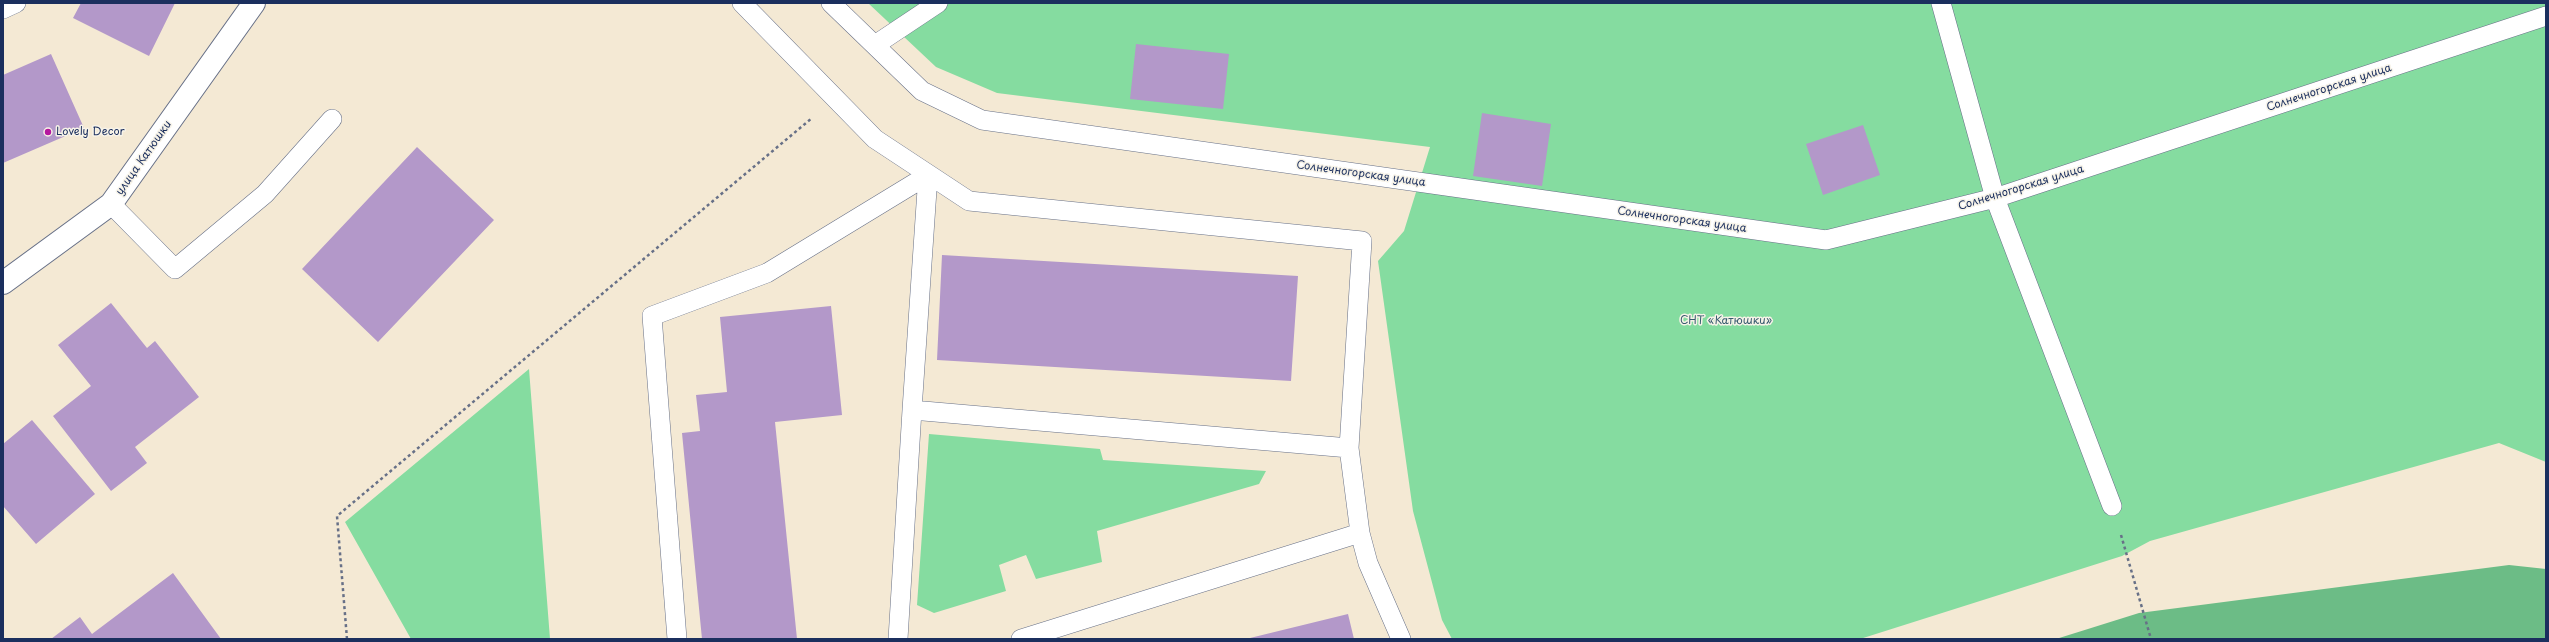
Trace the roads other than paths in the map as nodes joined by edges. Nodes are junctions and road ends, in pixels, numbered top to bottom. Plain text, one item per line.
1 (16, 3) edge
2 (254, 3) edge
3 (742, 3) edge
4 (831, 3) edge
5 (938, 3) edge
6 (1941, 3) edge
7 (3, 9) edge
8 (2546, 16) edge
9 (875, 45) junction
10 (332, 119) dead end
11 (928, 174) junction
12 (1996, 198) junction
13 (111, 204) junction
14 (3, 283) edge
15 (912, 410) junction
16 (1349, 448) junction
17 (2112, 506) road end
18 (1360, 533) junction
19 (677, 639) edge
20 (898, 639) edge
21 (1021, 639) edge
22 (1401, 639) edge

1 - 7 lane
2 - 13 street, улица Катюшки
3 - 11 lane
4 - 9 lane, Солнечногорская улица
5 - 9 lane
6 - 12 lane
8 - 12 lane, Солнечногорская улица
9 - 12 lane, Солнечногорская улица
10 - 13 lane
11 - 15 lane
11 - 16 lane
11 - 19 lane
12 - 17 lane
13 - 14 street, улица Катюшки
15 - 16 lane
15 - 20 lane
16 - 18 lane
18 - 21 lane
18 - 22 lane

